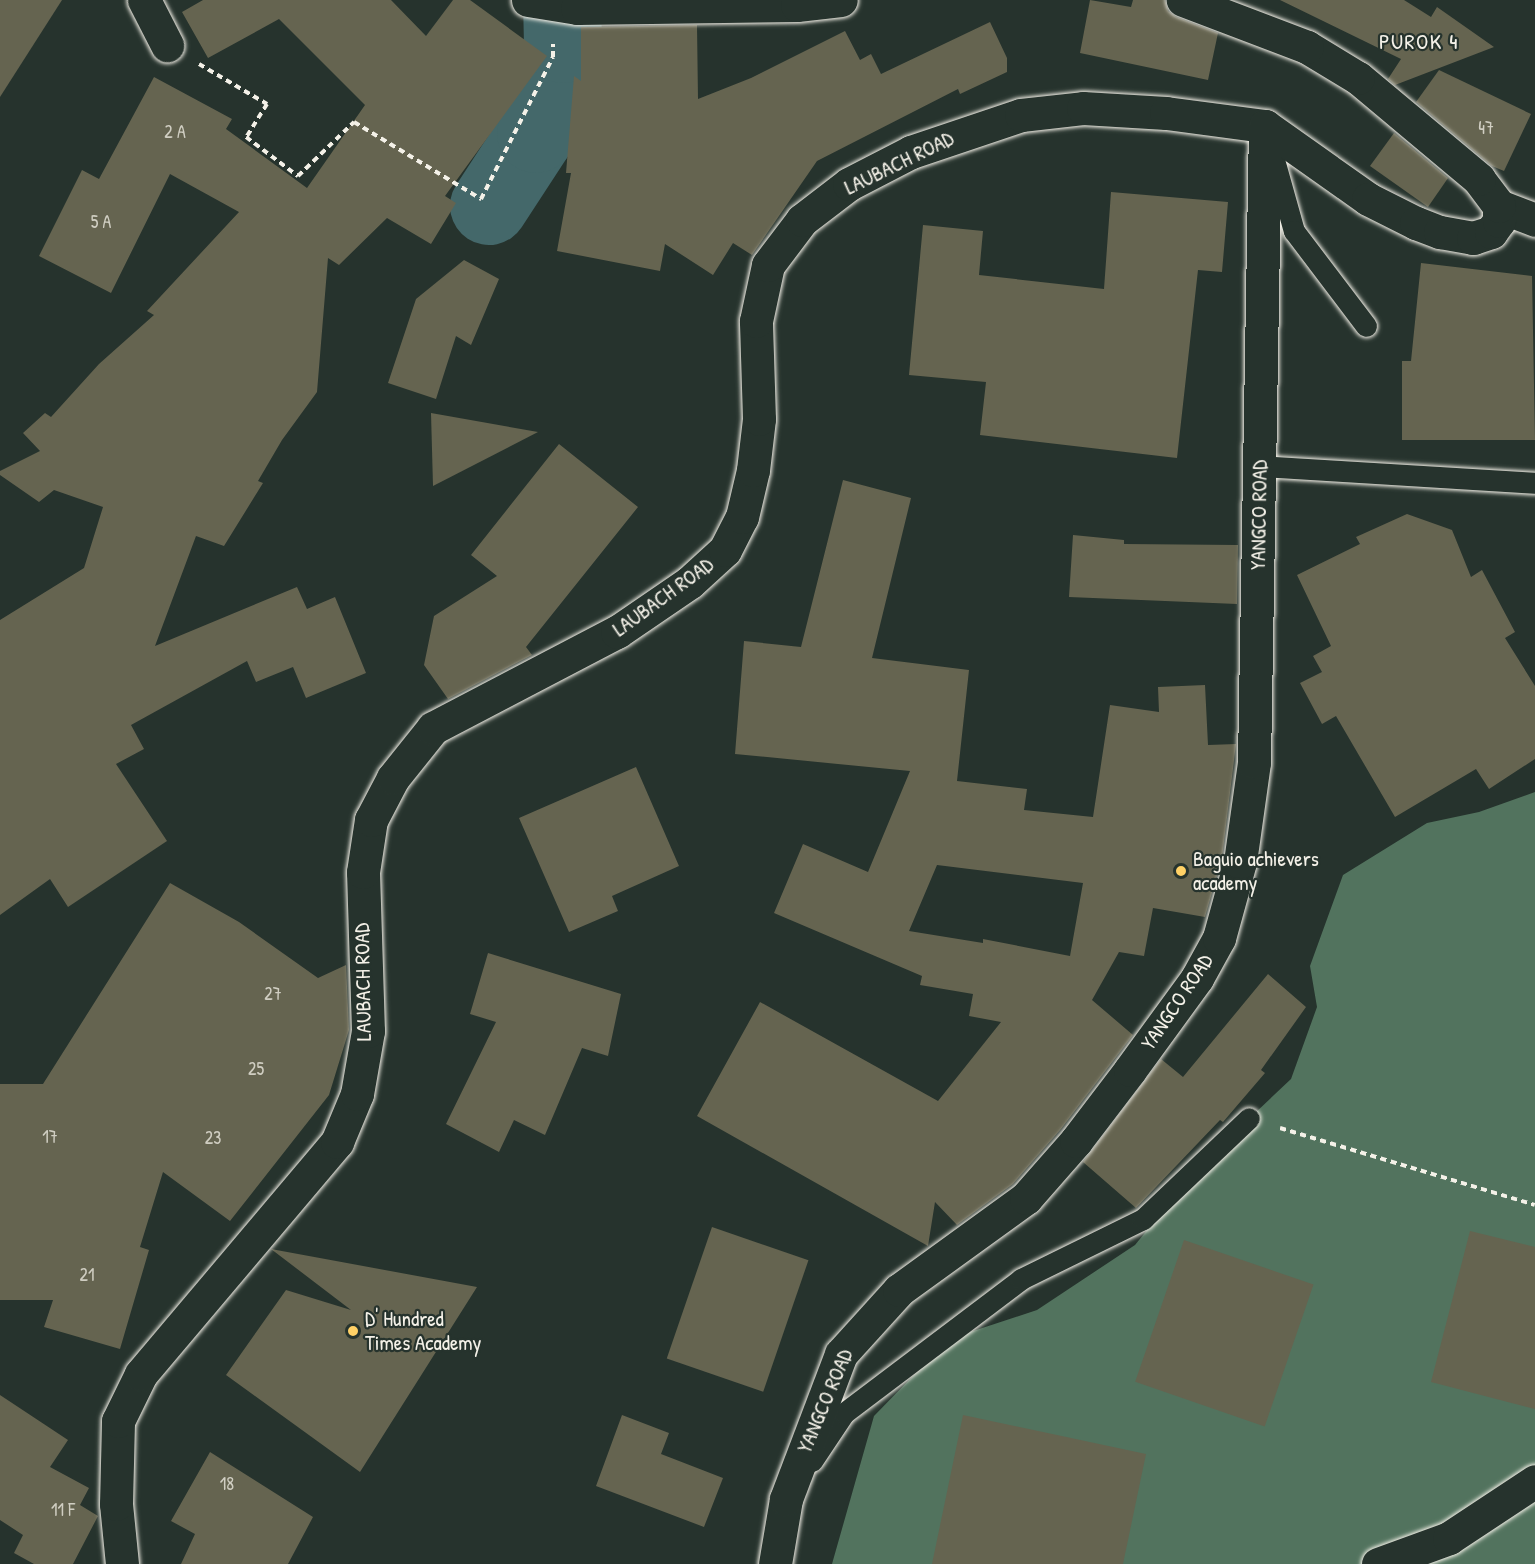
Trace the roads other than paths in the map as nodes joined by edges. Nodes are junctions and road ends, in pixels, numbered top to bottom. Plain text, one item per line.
1 (144, 0) edge
2 (841, 0) edge
3 (1183, 0) edge
4 (531, 1) edge
5 (167, 45) road end
6 (1265, 126) junction
7 (1499, 206) junction
8 (1535, 220) edge
9 (1366, 326) dead end
10 (1260, 466) junction
11 (1535, 483) edge
12 (1249, 1119) road end
13 (1535, 1481) edge
14 (786, 1499) junction
15 (122, 1564) edge
16 (775, 1564) edge
17 (1378, 1564) edge

1 - 5 street
2 - 4 street
3 - 7 street
6 - 7 street, LAUBACH ROAD
6 - 9 lane
6 - 10 street, YANGCO ROAD
6 - 15 street, LAUBACH ROAD
7 - 8 street
10 - 11 lane
10 - 14 street, YANGCO ROAD
12 - 14 lane
13 - 17 street
14 - 16 street, YANGCO ROAD

